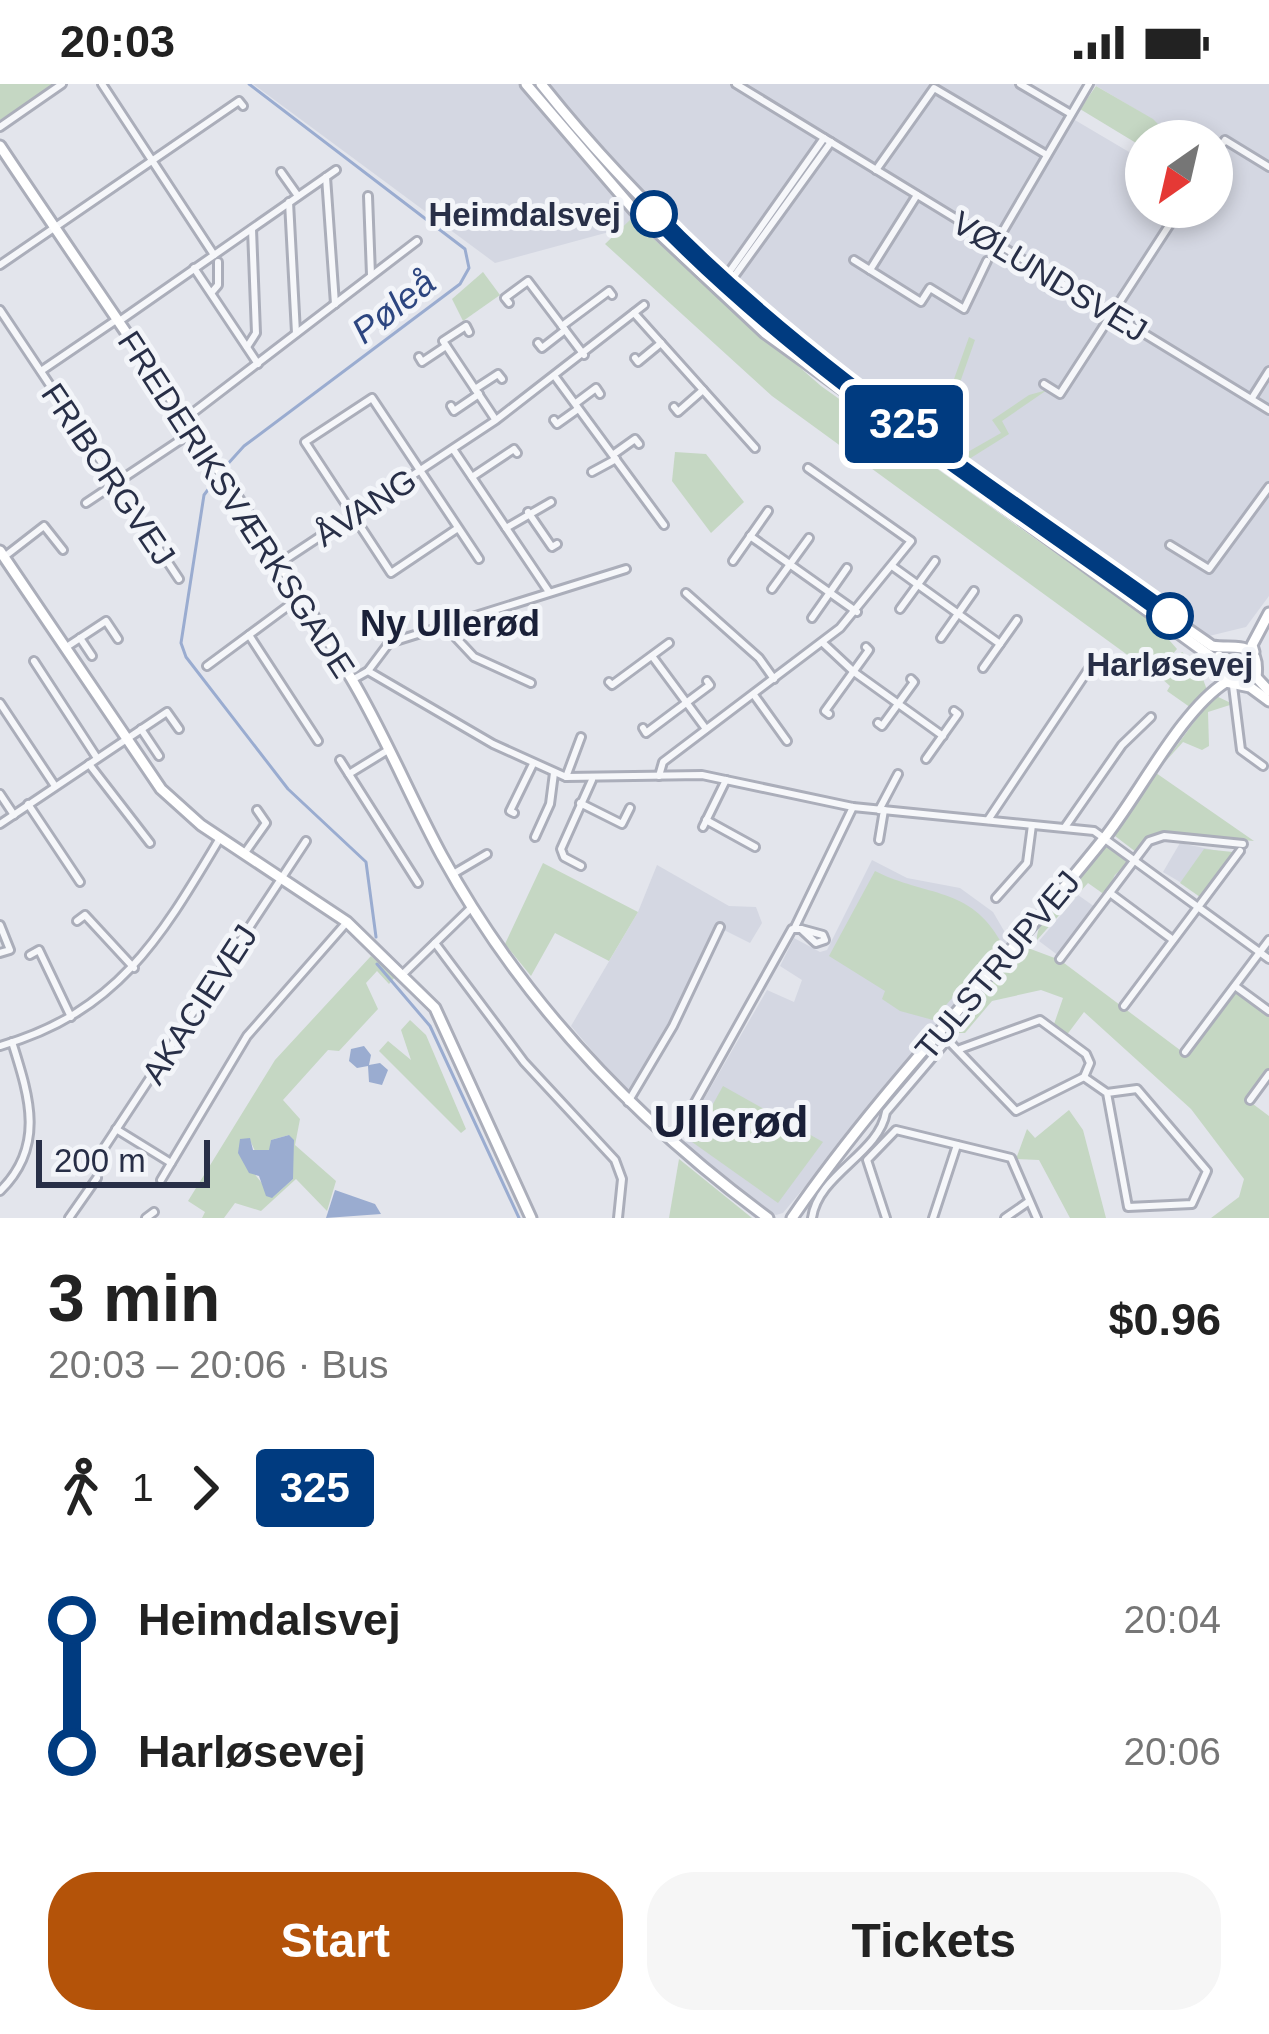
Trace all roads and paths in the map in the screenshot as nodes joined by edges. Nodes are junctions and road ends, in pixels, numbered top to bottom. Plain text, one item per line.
1 (62, 84) edge
2 (102, 84) edge
3 (526, 84) edge
4 (541, 84) edge
5 (736, 84) edge
6 (1020, 84) edge
7 (1090, 84) edge
8 (243, 106) dead end
9 (1072, 114) junction
10 (0, 127) edge
11 (828, 140) junction
12 (1233, 145) edge
13 (0, 146) edge
14 (1047, 155) junction
15 (153, 161) junction
16 (1269, 167) edge
17 (335, 170) dead end
18 (876, 170) junction
19 (281, 172) dead end
20 (326, 177) junction
21 (917, 195) junction
22 (298, 196) junction
23 (368, 196) dead end
24 (289, 202) junction
25 (55, 228) junction
26 (1167, 228) edge
27 (252, 229) junction
28 (417, 241) dead end
29 (996, 243) junction
30 (216, 258) junction
31 (854, 260) dead end
32 (987, 261) dead end
33 (0, 265) edge
34 (194, 268) junction
35 (870, 270) junction
36 (370, 275) junction
37 (723, 286) junction
38 (211, 293) junction
39 (612, 295) dead end
40 (509, 303) dead end
41 (335, 304) junction
42 (644, 305) dead end
43 (0, 310) edge
44 (634, 314) junction
45 (1112, 314) junction
46 (117, 321) junction
47 (564, 328) junction
48 (470, 332) dead end
49 (296, 333) junction
50 (538, 343) dead end
51 (661, 343) junction
52 (446, 346) junction
53 (247, 347) junction
54 (584, 355) junction
55 (418, 357) dead end
56 (635, 358) dead end
57 (257, 364) junction
58 (41, 371) junction
59 (1269, 371) edge
60 (555, 377) junction
61 (502, 379) dead end
62 (1044, 383) dead end
63 (703, 390) junction
64 (477, 392) junction
65 (600, 394) dead end
66 (1252, 399) junction
67 (452, 406) dead end
68 (577, 406) junction
69 (674, 407) dead end
70 (1269, 410) edge
71 (496, 420) junction
72 (554, 420) dead end
73 (183, 421) junction
74 (191, 433) junction
75 (639, 444) dead end
76 (755, 448) dead end
77 (453, 449) junction
78 (517, 453) dead end
79 (614, 457) junction
80 (808, 468) dead end
81 (420, 471) junction
82 (592, 472) dead end
83 (472, 477) junction
84 (115, 483) junction
85 (1269, 487) edge
86 (86, 502) dead end
87 (551, 502) dead end
88 (768, 511) dead end
89 (528, 512) junction
90 (353, 514) junction
91 (664, 525) dead end
92 (458, 528) junction
93 (506, 528) junction
94 (750, 536) junction
95 (808, 538) dead end
96 (556, 544) dead end
97 (1169, 545) dead end
98 (63, 550) dead end
99 (2, 554) edge
100 (479, 559) dead end
101 (733, 561) dead end
102 (934, 561) dead end
103 (790, 564) junction
104 (277, 565) junction
105 (892, 566) junction
106 (847, 568) dead end
107 (626, 569) dead end
108 (179, 579) dead end
109 (918, 584) junction
110 (772, 589) dead end
111 (974, 591) dead end
112 (549, 592) junction
113 (830, 592) junction
114 (686, 593) dead end
115 (299, 598) junction
116 (900, 609) dead end
117 (1269, 611) edge
118 (857, 612) junction
119 (958, 614) junction
120 (812, 618) dead end
121 (1017, 620) dead end
122 (445, 626) junction
123 (249, 635) junction
124 (80, 638) junction
125 (941, 638) dead end
126 (118, 639) dead end
127 (823, 643) junction
128 (1232, 643) junction
129 (669, 644) dead end
130 (1000, 644) junction
131 (866, 647) dead end
132 (64, 648) junction
133 (92, 656) dead end
134 (652, 656) junction
135 (1256, 657) junction
136 (34, 661) dead end
137 (1217, 661) junction
138 (1092, 664) dead end
139 (207, 666) dead end
140 (983, 668) dead end
141 (368, 671) junction
142 (854, 672) junction
143 (1256, 677) junction
144 (774, 679) junction
145 (911, 679) dead end
146 (352, 680) junction
147 (707, 681) dead end
148 (609, 682) dead end
149 (531, 683) dead end
150 (1233, 683) junction
151 (1269, 691) edge
152 (753, 695) junction
153 (1269, 701) edge
154 (0, 703) edge
155 (687, 703) junction
156 (898, 704) junction
157 (954, 711) dead end
158 (829, 714) dead end
159 (1151, 717) dead end
160 (878, 723) dead end
161 (643, 728) dead end
162 (141, 729) junction
163 (179, 730) dead end
164 (706, 730) junction
165 (943, 736) junction
166 (581, 737) dead end
167 (126, 740) junction
168 (318, 741) dead end
169 (787, 741) dead end
170 (388, 750) junction
171 (159, 756) dead end
172 (98, 758) junction
173 (926, 759) dead end
174 (340, 760) dead end
175 (88, 764) junction
176 (533, 764) junction
177 (1263, 766) dead end
178 (554, 773) junction
179 (349, 774) junction
180 (898, 774) dead end
181 (659, 776) junction
182 (566, 777) junction
183 (592, 780) junction
184 (725, 780) junction
185 (55, 786) junction
186 (0, 794) edge
187 (580, 803) junction
188 (28, 804) junction
189 (853, 807) junction
190 (630, 808) dead end
191 (257, 810) dead end
192 (882, 810) junction
193 (514, 813) dead end
194 (14, 814) junction
195 (988, 820) junction
196 (0, 824) edge
197 (1032, 825) junction
198 (1065, 827) junction
199 (535, 836) dead end
200 (1106, 837) junction
201 (220, 838) junction
202 (879, 840) dead end
203 (306, 841) dead end
204 (150, 843) dead end
205 (755, 848) dead end
206 (244, 854) junction
207 (487, 854) dead end
208 (1134, 858) junction
209 (581, 866) dead end
210 (453, 874) junction
211 (281, 879) junction
212 (80, 882) dead end
213 (418, 883) dead end
214 (1109, 893) junction
215 (996, 898) dead end
216 (472, 907) junction
217 (1199, 907) junction
218 (77, 921) dead end
219 (346, 922) junction
220 (0, 925) edge
221 (720, 927) dead end
222 (1173, 940) junction
223 (1269, 940) edge
224 (435, 943) junction
225 (1260, 952) junction
226 (0, 953) edge
227 (30, 955) dead end
228 (1060, 959) dead end
229 (1269, 959) edge
230 (134, 968) junction
231 (402, 976) junction
232 (1235, 986) junction
233 (1124, 1006) dead end
234 (1269, 1011) edge
235 (71, 1017) junction
236 (940, 1032) junction
237 (13, 1042) junction
238 (943, 1045) dead end
239 (0, 1046) edge
240 (959, 1049) junction
241 (1185, 1052) dead end
242 (1269, 1074) edge
243 (1084, 1077) junction
244 (1107, 1093) junction
245 (1250, 1100) dead end
246 (628, 1102) junction
247 (116, 1129) junction
248 (872, 1138) junction
249 (672, 1144) junction
250 (879, 1144) junction
251 (957, 1145) junction
252 (104, 1148) dead end
253 (171, 1163) junction
254 (97, 1178) dead end
255 (161, 1180) dead end
256 (0, 1191) edge
257 (1028, 1202) junction
258 (69, 1218) edge
259 (531, 1218) edge
260 (618, 1218) edge
261 (768, 1218) edge
262 (792, 1218) edge
263 (812, 1218) edge
264 (886, 1218) edge
265 (933, 1218) edge
266 (1005, 1218) edge
267 (1037, 1218) edge

1 - 10 street
2 - 15 street
3 - 37 street
4 - 37 street
5 - 11 street, VØLUNDSVEJ
6 - 9 street
7 - 9 street
8 - 15 street
9 - 14 street
11 - 18 street, VØLUNDSVEJ
11 - 37 street
12 - 16 street
13 - 25 street, FREDERIKSVÆRKSGADE
14 - 18 street
14 - 29 street
15 - 25 street
15 - 30 street
17 - 20 street
18 - 21 street, VØLUNDSVEJ
19 - 22 street
20 - 22 street
20 - 41 street
21 - 29 street, VØLUNDSVEJ
21 - 35 street
22 - 24 street
23 - 36 street
24 - 27 street
24 - 49 street
25 - 33 street
25 - 46 street, FREDERIKSVÆRKSGADE
26 - 45 street
27 - 30 street
27 - 53 street
28 - 36 street
29 - 45 street, VØLUNDSVEJ
30 - 34 street
30 - 38 street
31 - 35 street
32 - 35 street
34 - 38 street
34 - 46 street
36 - 41 street
37 - 128 street
37 - 137 street
38 - 53 street
39 - 47 street
40 - 47 street
41 - 49 street
42 - 44 street, ÅVANG
43 - 58 street, FRIBORGVEJ
44 - 51 street
44 - 54 street, ÅVANG
45 - 62 street
45 - 66 street, VØLUNDSVEJ
46 - 58 street
46 - 73 street, FREDERIKSVÆRKSGADE
47 - 50 street
47 - 54 street
48 - 52 street
49 - 57 street
51 - 56 street
51 - 63 street
52 - 55 street
52 - 64 street
53 - 57 street
54 - 60 street, ÅVANG
57 - 73 street
58 - 84 street, FRIBORGVEJ
59 - 66 street
60 - 68 street
60 - 71 street, ÅVANG
61 - 64 street
63 - 69 street
63 - 76 street
64 - 67 street
64 - 71 street
65 - 68 street
66 - 70 street, VØLUNDSVEJ
68 - 72 street
68 - 79 street
71 - 77 street, ÅVANG
73 - 74 street, FREDERIKSVÆRKSGADE
74 - 84 street
74 - 104 street, FREDERIKSVÆRKSGADE
75 - 79 street
77 - 81 street, ÅVANG
77 - 83 street, ÅVANG
78 - 83 street
79 - 82 street
79 - 91 street
80 - 105 street
81 - 90 street, ÅVANG
81 - 90 street
81 - 92 street
83 - 93 street, ÅVANG
84 - 86 street
84 - 108 street, FRIBORGVEJ
85 - 97 street
87 - 89 street
88 - 94 street
89 - 93 street
89 - 96 street
90 - 92 street
90 - 104 street, ÅVANG
92 - 100 street
93 - 112 street, ÅVANG
94 - 101 street
94 - 103 street
95 - 103 street
98 - 99 street
99 - 132 street
102 - 109 street
103 - 110 street
103 - 113 street
104 - 115 street, FREDERIKSVÆRKSGADE
105 - 109 street
105 - 118 street
106 - 113 street
107 - 112 street
109 - 116 street
109 - 119 street
111 - 119 street
112 - 122 street
113 - 118 street
113 - 120 street
114 - 144 street
115 - 123 street
115 - 146 street, FREDERIKSVÆRKSGADE
117 - 128 street
117 - 135 street
118 - 127 street
119 - 125 street
119 - 130 street
121 - 130 street
122 - 141 street
122 - 149 street
123 - 139 street
123 - 168 street
124 - 126 street
124 - 132 street
124 - 133 street
127 - 142 street
127 - 144 street
128 - 135 street
128 - 137 street
129 - 134 street
130 - 140 street
131 - 142 street
132 - 167 street
134 - 148 street
134 - 155 street
135 - 143 street
136 - 172 street
137 - 150 street
138 - 195 street
141 - 146 street
141 - 176 street
142 - 156 street
142 - 158 street
143 - 150 street, TULSTRUPVEJ
143 - 151 street
144 - 152 street
145 - 156 street
146 - 170 street, FREDERIKSVÆRKSGADE
147 - 155 street
150 - 153 street
150 - 177 street
150 - 200 street, TULSTRUPVEJ
152 - 164 street
152 - 169 street
154 - 185 street
155 - 161 street
155 - 164 street
156 - 160 street
156 - 165 street
157 - 165 street
159 - 198 street
162 - 163 street
162 - 167 street
162 - 171 street
164 - 181 street
165 - 173 street
166 - 182 street
167 - 172 street
167 - 201 street
170 - 179 street
170 - 210 street, FREDERIKSVÆRKSGADE
172 - 175 street
174 - 179 street
175 - 185 street
175 - 204 street
176 - 178 street
176 - 193 street
178 - 182 street
178 - 199 street
179 - 213 street
180 - 192 street
181 - 183 street
181 - 184 street
182 - 183 street
183 - 187 street
184 - 189 street
184 - 205 street
185 - 188 street
186 - 194 street
187 - 190 street
187 - 209 street
188 - 194 street
188 - 212 street
189 - 192 street
189 - 249 street
191 - 206 street
192 - 195 street
192 - 202 street
194 - 196 street
195 - 197 street
197 - 198 street
197 - 215 street
198 - 200 street
200 - 208 street
200 - 236 street, TULSTRUPVEJ
201 - 206 street
201 - 230 street
203 - 211 street, AKACIEVEJ
206 - 211 street
207 - 210 street
208 - 214 street
208 - 217 street
208 - 217 street
210 - 216 street, FREDERIKSVÆRKSGADE
211 - 219 street
211 - 247 street, AKACIEVEJ
214 - 222 street
214 - 228 street
216 - 224 street
216 - 246 street, FREDERIKSVÆRKSGADE
217 - 222 street
217 - 225 street
218 - 230 street
219 - 231 street
219 - 253 street
220 - 226 street
221 - 246 street
222 - 233 street
223 - 225 street
224 - 231 street
224 - 260 street
225 - 229 street
225 - 232 street
227 - 235 street
230 - 235 street
231 - 259 street
232 - 234 street
232 - 241 street
235 - 237 street
236 - 240 street
236 - 262 street, TULSTRUPVEJ
237 - 239 street
237 - 256 street
238 - 248 street
240 - 243 street
240 - 243 street
242 - 245 street
243 - 244 street
244 - 244 street
246 - 249 street, FREDERIKSVÆRKSGADE
247 - 252 street, AKACIEVEJ
247 - 253 street
248 - 250 street
248 - 263 street
249 - 261 street, FREDERIKSVÆRKSGADE
250 - 251 street
250 - 264 street
251 - 257 street
251 - 265 street
253 - 255 street
254 - 258 street
257 - 266 street
257 - 267 street

